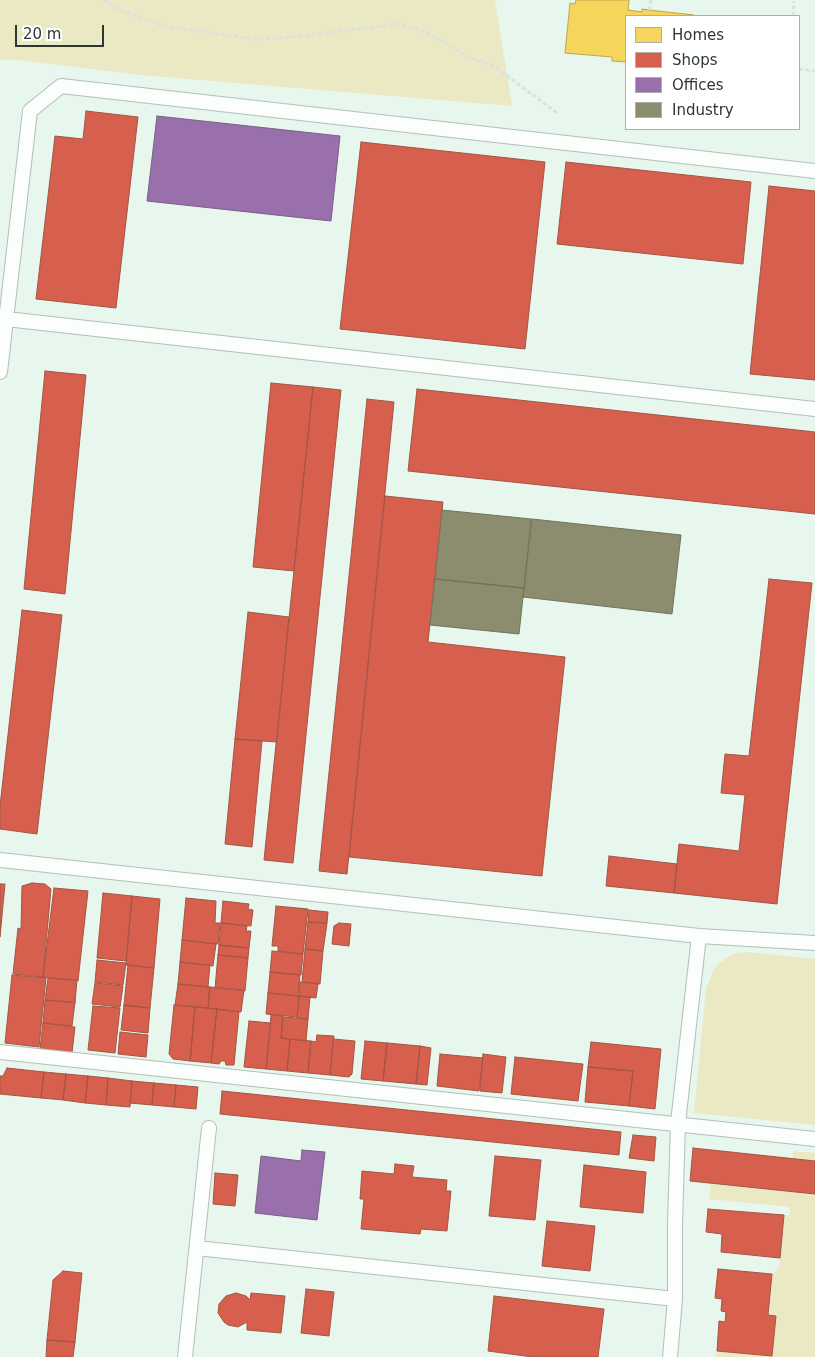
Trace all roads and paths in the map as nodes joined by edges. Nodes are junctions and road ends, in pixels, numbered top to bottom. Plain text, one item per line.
1 (104, 0) edge
2 (650, 0) edge
3 (794, 1) edge
4 (649, 10) dead end
5 (792, 15) edge
6 (800, 69) edge
7 (815, 71) edge
8 (558, 113) dead end
9 (815, 171) edge
10 (6, 319) junction
11 (0, 372) edge
12 (815, 409) edge
13 (0, 860) edge
14 (700, 936) junction
15 (815, 943) edge
16 (0, 1052) edge
17 (678, 1123) junction
18 (210, 1128) dead end
19 (815, 1139) edge
20 (197, 1248) junction
21 (675, 1299) junction
22 (186, 1357) edge
23 (670, 1357) edge

1 - 8 path
2 - 4 path
3 - 5 path
6 - 7 path
9 - 10 lane
10 - 11 lane
10 - 12 lane
13 - 14 lane
14 - 15 lane
14 - 17 lane
16 - 17 lane
17 - 19 lane
17 - 21 lane
18 - 20 lane
20 - 21 lane
20 - 22 lane
21 - 23 lane

